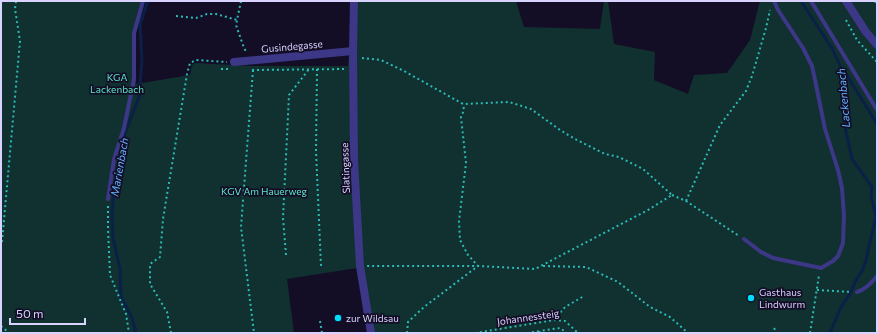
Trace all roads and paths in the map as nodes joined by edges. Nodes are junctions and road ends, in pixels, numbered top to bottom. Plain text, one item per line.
1 (16, 1) edge
2 (143, 1) edge
3 (241, 1) edge
4 (354, 1) edge
5 (774, 1) edge
6 (811, 1) edge
7 (846, 1) edge
8 (875, 1) edge
9 (877, 4) edge
10 (770, 8) dead end
11 (176, 16) dead end
12 (237, 20) junction
13 (877, 45) edge
14 (353, 54) junction
15 (253, 60) junction
16 (234, 66) junction
17 (309, 68) junction
18 (221, 69) dead end
19 (317, 69) junction
20 (353, 69) junction
21 (247, 70) dead end
22 (254, 70) junction
23 (463, 104) junction
24 (877, 110) edge
25 (672, 195) junction
26 (108, 199) joint
27 (686, 201) junction
28 (744, 239) joint
29 (2, 242) dead end
30 (286, 255) dead end
31 (321, 266) dead end
32 (360, 266) junction
33 (478, 266) junction
34 (542, 266) junction
35 (821, 268) junction
36 (877, 276) edge
37 (817, 290) junction
38 (845, 291) dead end
39 (857, 292) dead end
40 (584, 296) dead end
41 (554, 320) junction
42 (320, 321) dead end
43 (1, 326) edge
44 (774, 328) dead end
45 (540, 332) edge
46 (9, 333) edge
47 (129, 333) edge
48 (171, 333) edge
49 (254, 333) edge
50 (322, 333) edge
51 (371, 333) edge
52 (407, 333) edge
53 (476, 333) edge
54 (527, 333) edge
55 (567, 333) edge
56 (578, 333) edge
57 (688, 333) edge
58 (777, 333) edge
59 (810, 333) edge

1 - 29 path
2 - 26 lane
3 - 12 path
4 - 14 street, Slatingasse
5 - 35 lane
6 - 24 lane
7 - 13 street
8 - 9 path
10 - 27 path
11 - 12 path
12 - 15 path
14 - 15 street, Gusindegasse
14 - 20 street, Slatingasse
14 - 23 path
15 - 16 street, Gusindegasse
16 - 18 path
16 - 48 path
17 - 19 path
17 - 22 path
17 - 30 path
19 - 20 path
19 - 31 path
20 - 32 street, Slatingasse
21 - 22 path
22 - 49 path
23 - 25 path
23 - 33 path
25 - 27 path
25 - 34 path
26 - 47 path
27 - 28 path
28 - 35 lane
32 - 33 path
32 - 51 street, Slatingasse
33 - 34 path
33 - 52 path
34 - 57 path
35 - 37 path
36 - 39 lane
37 - 38 path
37 - 59 path
40 - 41 path
41 - 53 path, Johannessteig
41 - 56 path, Johannessteig
42 - 50 path
43 - 46 path
44 - 58 path
45 - 54 path
45 - 55 path

